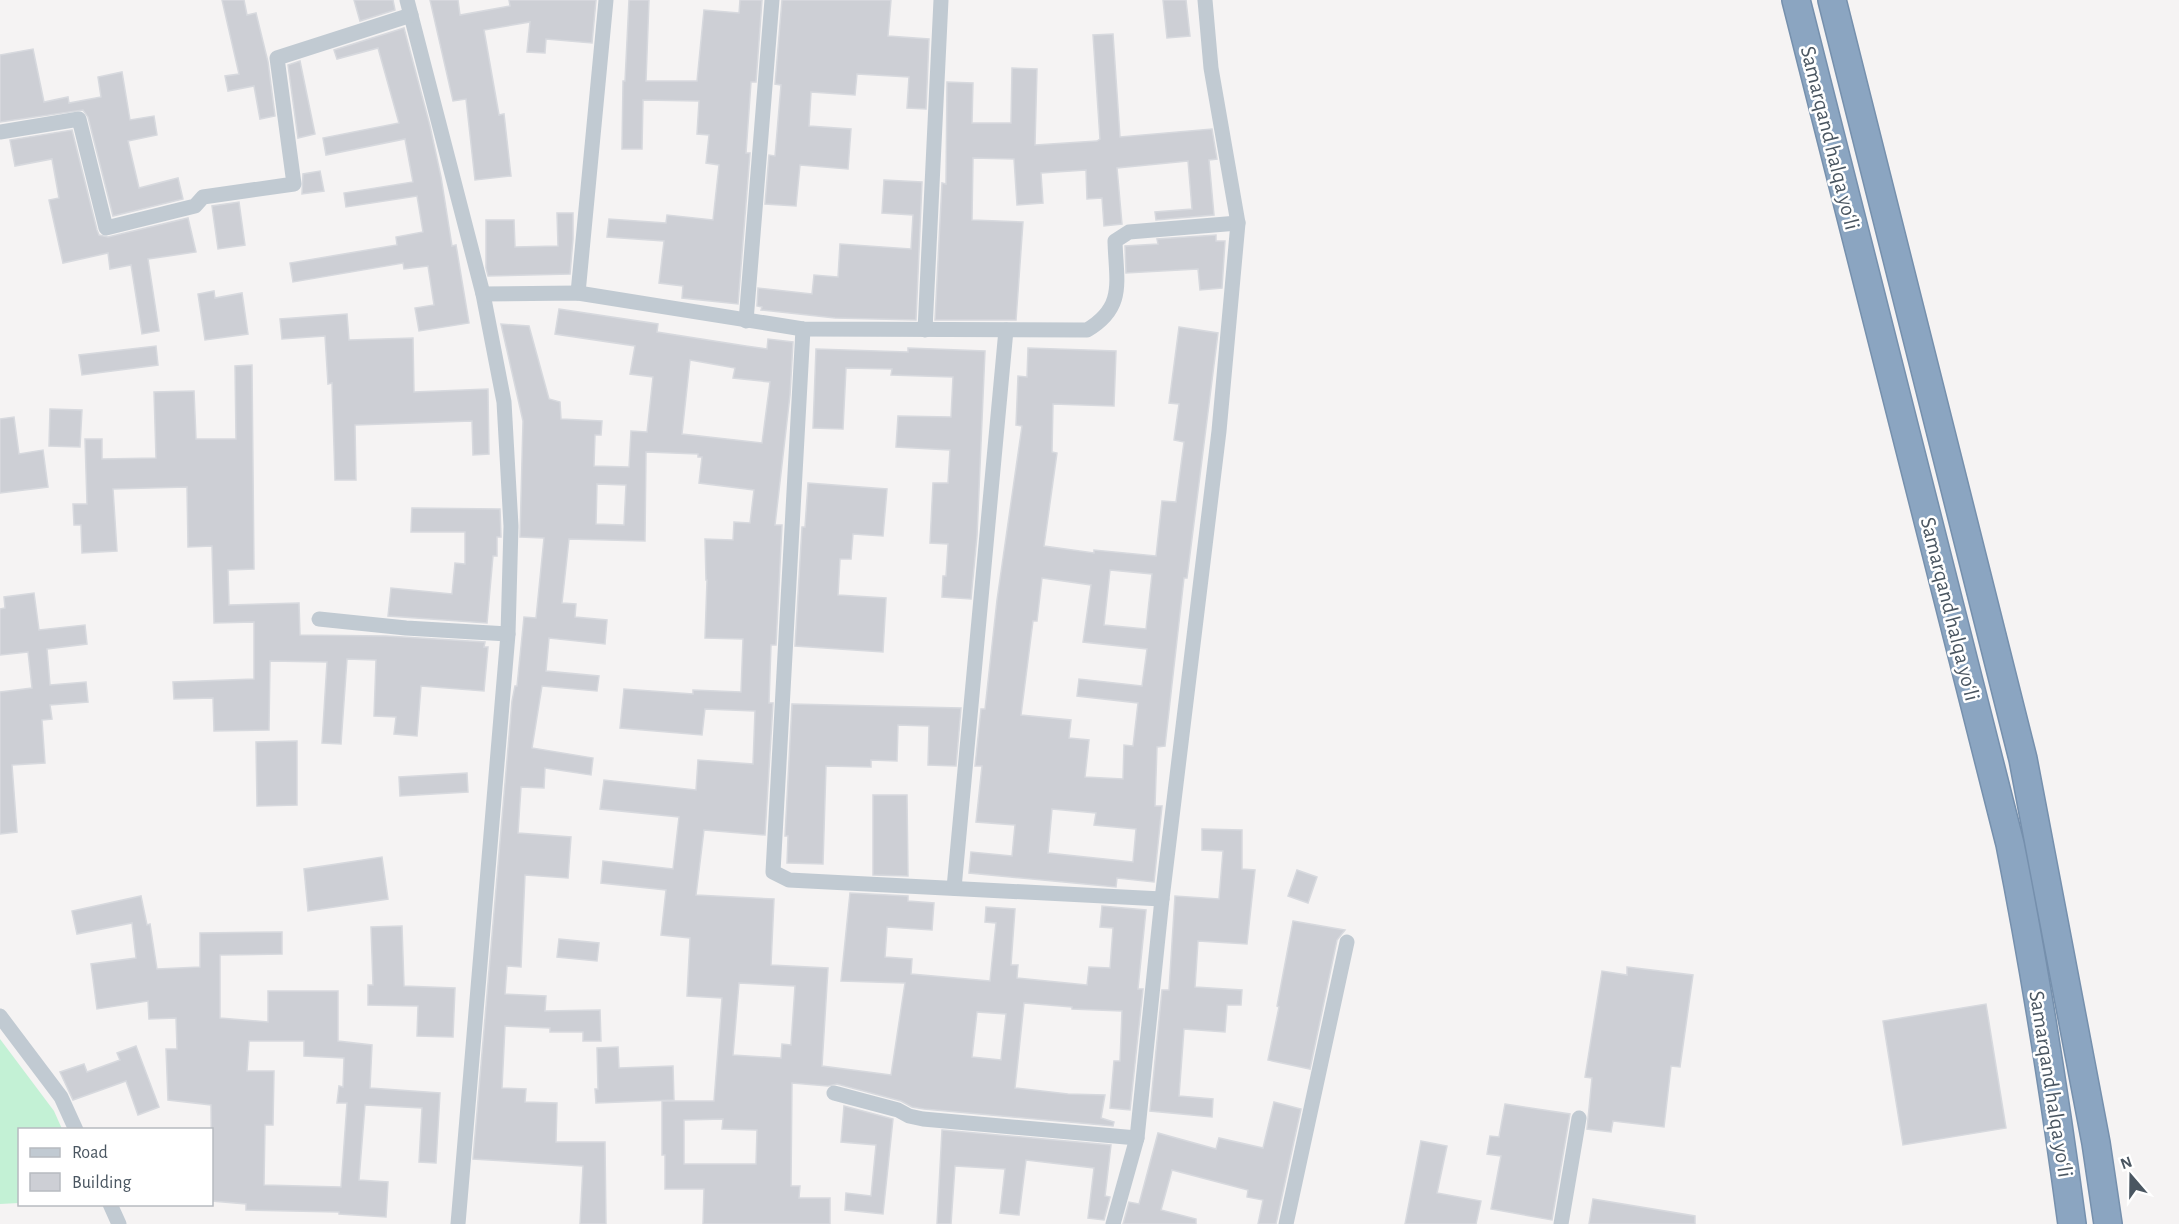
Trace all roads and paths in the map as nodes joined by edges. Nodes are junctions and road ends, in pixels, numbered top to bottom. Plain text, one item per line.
1 (606, 0) edge
2 (772, 0) edge
3 (941, 0) edge
4 (1205, 0) edge
5 (1796, 0) edge
6 (1832, 0) edge
7 (409, 7) edge
8 (0, 132) edge
9 (1238, 223) junction
10 (578, 293) junction
11 (483, 294) junction
12 (746, 321) junction
13 (804, 329) junction
14 (925, 330) junction
15 (1006, 330) junction
16 (320, 619) dead end
17 (508, 634) junction
18 (954, 888) junction
19 (1162, 899) junction
20 (1347, 942) dead end
21 (0, 1016) edge
22 (834, 1093) dead end
23 (1580, 1118) dead end
24 (75, 1128) edge
25 (1137, 1138) junction
26 (2061, 1141) junction
27 (2096, 1143) junction
28 (111, 1206) edge
29 (118, 1224) edge
30 (458, 1224) edge
31 (1113, 1224) edge
32 (1286, 1224) edge
33 (1561, 1224) edge
34 (2072, 1224) edge
35 (2108, 1224) edge

1 - 10 street
2 - 12 street
3 - 14 street
4 - 9 street
5 - 26 highway, Samarqand halqa yoʻli
6 - 27 highway, Samarqand halqa yoʻli
7 - 8 street
7 - 11 street
9 - 15 street
9 - 19 street
10 - 11 street
10 - 12 street
11 - 17 street
12 - 13 street
13 - 14 street
13 - 18 street
14 - 15 street
15 - 18 street
16 - 17 street
17 - 30 street
18 - 19 street
19 - 25 street
20 - 32 street
21 - 24 street
22 - 25 street
23 - 33 street
25 - 31 street
26 - 27 highway
26 - 34 highway, Samarqand halqa yoʻli
27 - 35 highway, Samarqand halqa yoʻli
28 - 29 street

